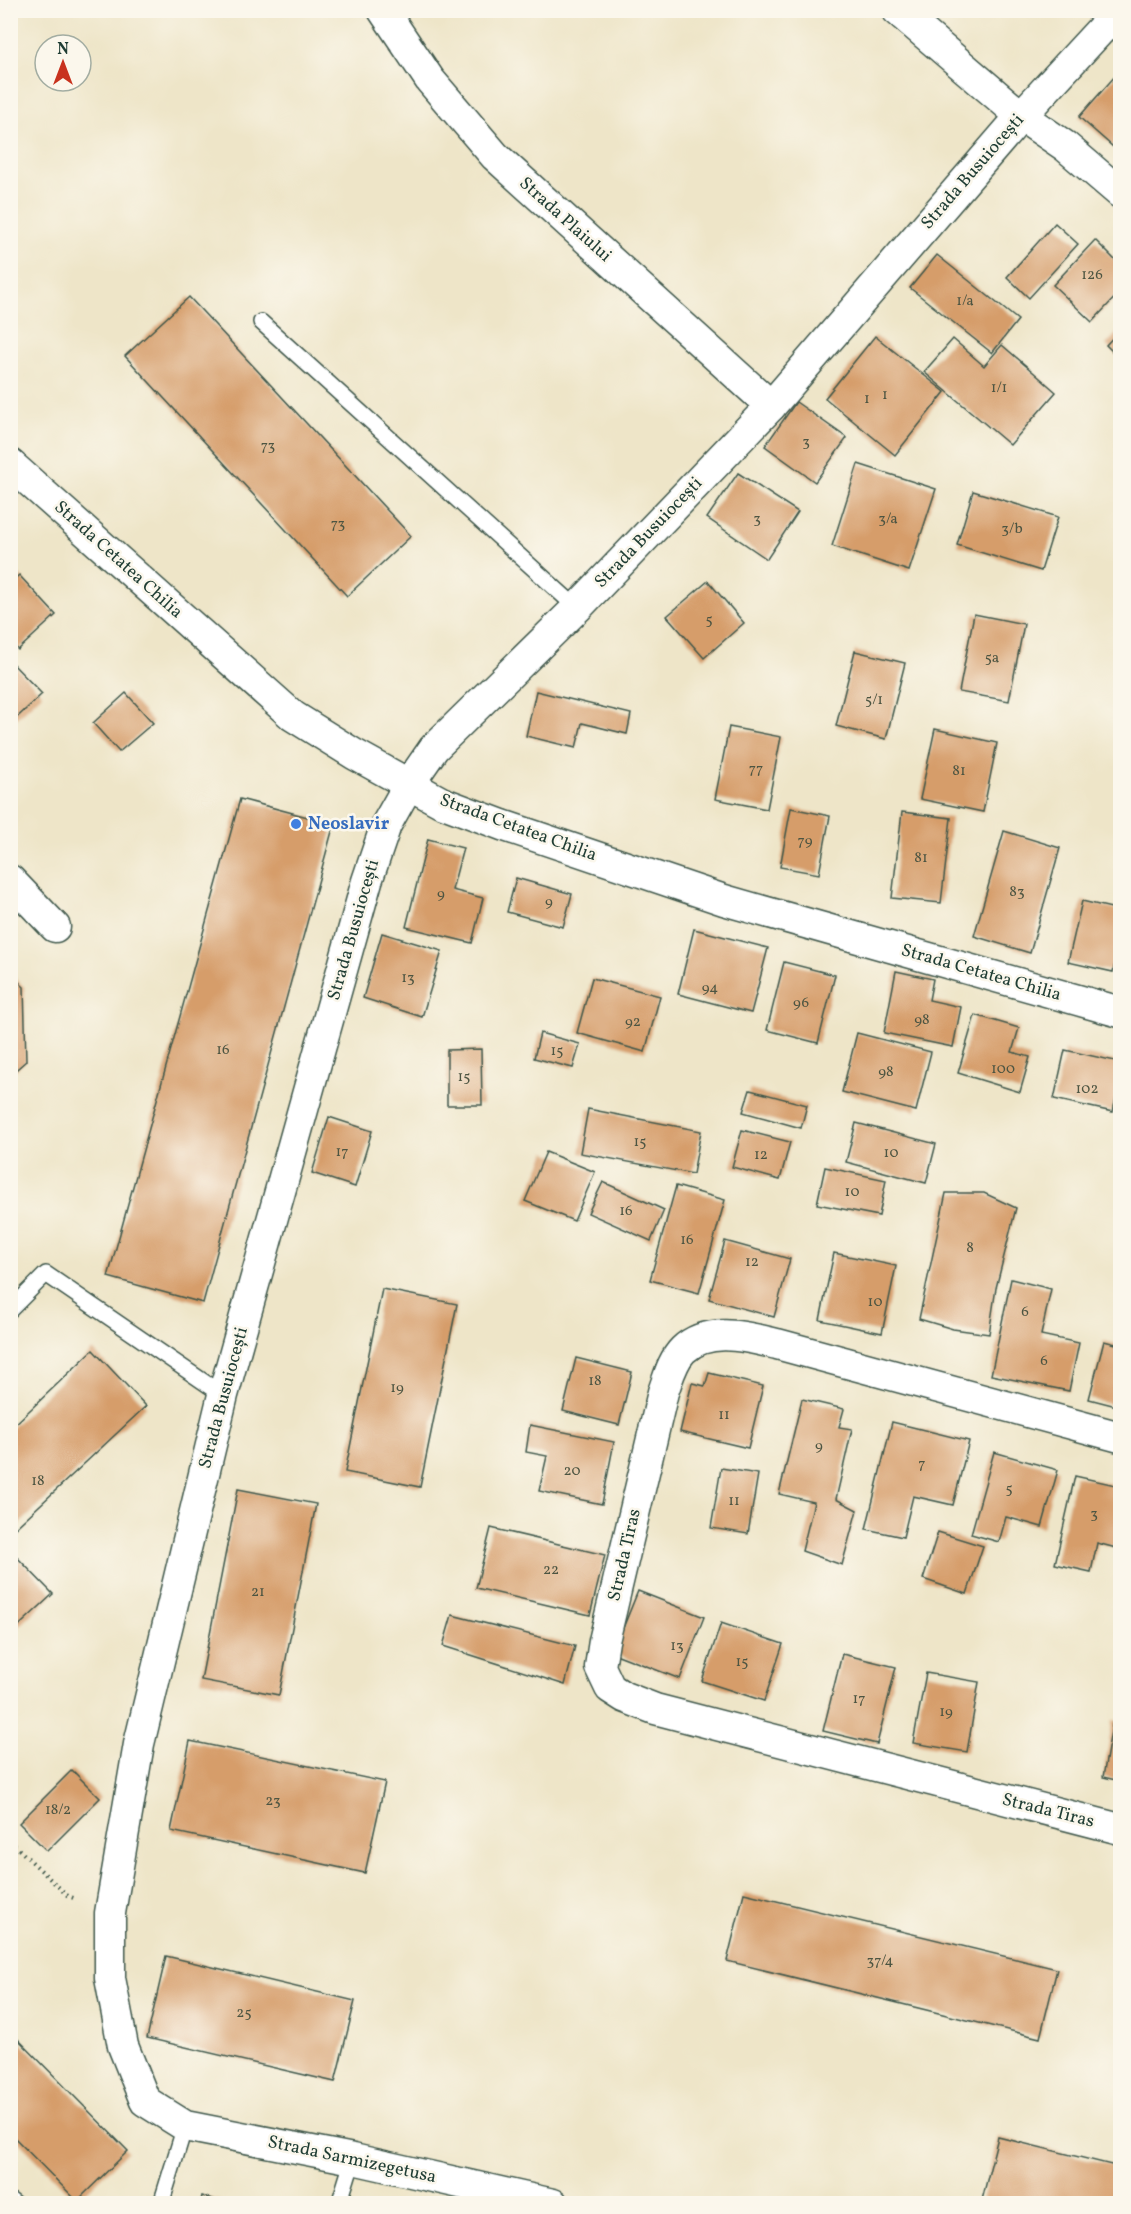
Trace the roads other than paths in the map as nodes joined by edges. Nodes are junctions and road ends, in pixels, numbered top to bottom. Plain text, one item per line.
1 (383, 10) edge
2 (897, 10) edge
3 (1119, 10) edge
4 (1021, 116) junction
5 (1120, 193) edge
6 (261, 322) dead end
7 (771, 406) junction
8 (10, 464) edge
9 (577, 608) junction
10 (409, 784) junction
11 (10, 880) edge
12 (55, 927) dead end
13 (1120, 1012) edge
14 (10, 1310) edge
15 (223, 1395) junction
16 (1120, 1437) edge
17 (1120, 1829) edge
18 (145, 2101) joint
19 (185, 2126) junction
20 (353, 2159) junction
21 (10, 2200) edge
22 (15, 2204) edge
23 (161, 2204) edge
24 (339, 2204) edge
25 (553, 2204) edge

1 - 7 street, Strada Plaiului
2 - 4 street
3 - 4 street, Strada Busuiocești
4 - 5 street
4 - 7 street, Strada Busuiocești
6 - 9 lane
7 - 9 street, Strada Busuiocești
8 - 10 street, Strada Cetatea Chilia
9 - 10 street, Strada Busuiocești
10 - 13 street, Strada Cetatea Chilia
10 - 15 street, Strada Busuiocești
11 - 12 street
14 - 15 lane
15 - 18 street, Strada Busuiocești
16 - 17 street, Strada Tiras
18 - 19 street, Strada Sarmizegetusa
19 - 20 street, Strada Sarmizegetusa
19 - 23 lane
20 - 24 lane
20 - 25 street, Strada Sarmizegetusa
21 - 22 lane

